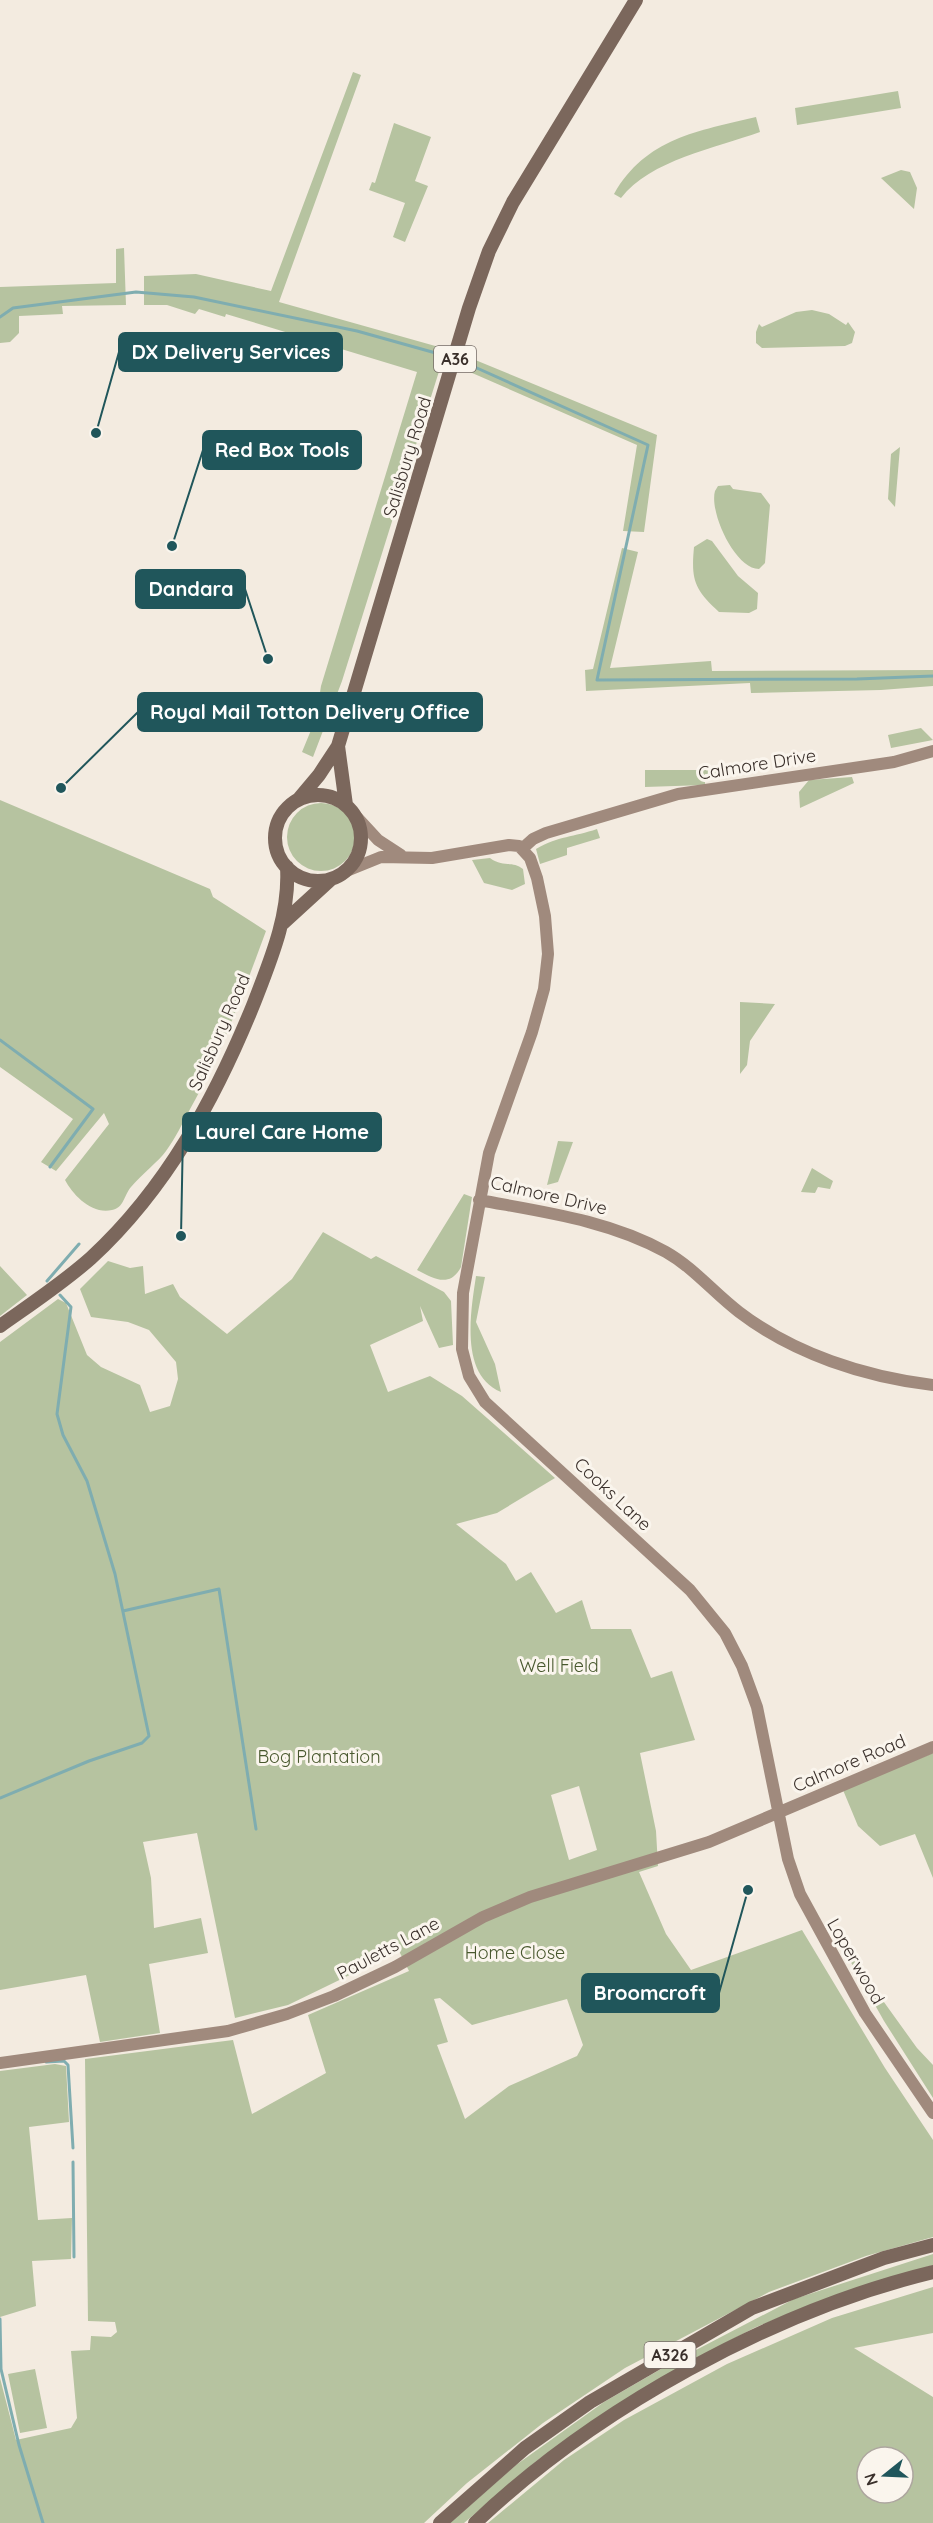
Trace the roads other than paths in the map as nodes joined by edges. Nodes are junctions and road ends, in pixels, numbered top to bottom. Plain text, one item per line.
1 (636, 0) edge
2 (338, 746) junction
3 (933, 751) edge
4 (298, 800) junction
5 (350, 809) junction
6 (523, 848) junction
7 (404, 856) junction
8 (287, 867) junction
9 (344, 872) junction
10 (332, 879) junction
11 (283, 923) junction
12 (479, 1200) junction
13 (0, 1326) edge
14 (933, 1385) edge
15 (933, 1747) edge
16 (779, 1813) junction
17 (0, 2063) edge
18 (933, 2113) edge
19 (933, 2245) edge
20 (933, 2272) edge
21 (440, 2523) edge
22 (475, 2523) edge

1 - 2 main road, Salisbury Road / A36
2 - 4 main road, Salisbury Road / A36
2 - 5 main road, Salisbury Road / A36
3 - 6 street, Calmore Drive
4 - 5 main road
4 - 8 main road
5 - 7 street
5 - 9 main road
6 - 7 street
6 - 12 street, Calmore Drive
7 - 9 street
8 - 10 main road
8 - 11 main road, Salisbury Road
9 - 10 main road
10 - 11 main road, Salisbury Road
11 - 13 main road, Salisbury Road
12 - 14 street, Calmore Drive
12 - 16 street, Cooks Lane
15 - 16 street, Calmore Road
16 - 17 street, Pauletts Lane
16 - 18 street, Loperwood
19 - 21 main road, A326
20 - 22 main road, A326

